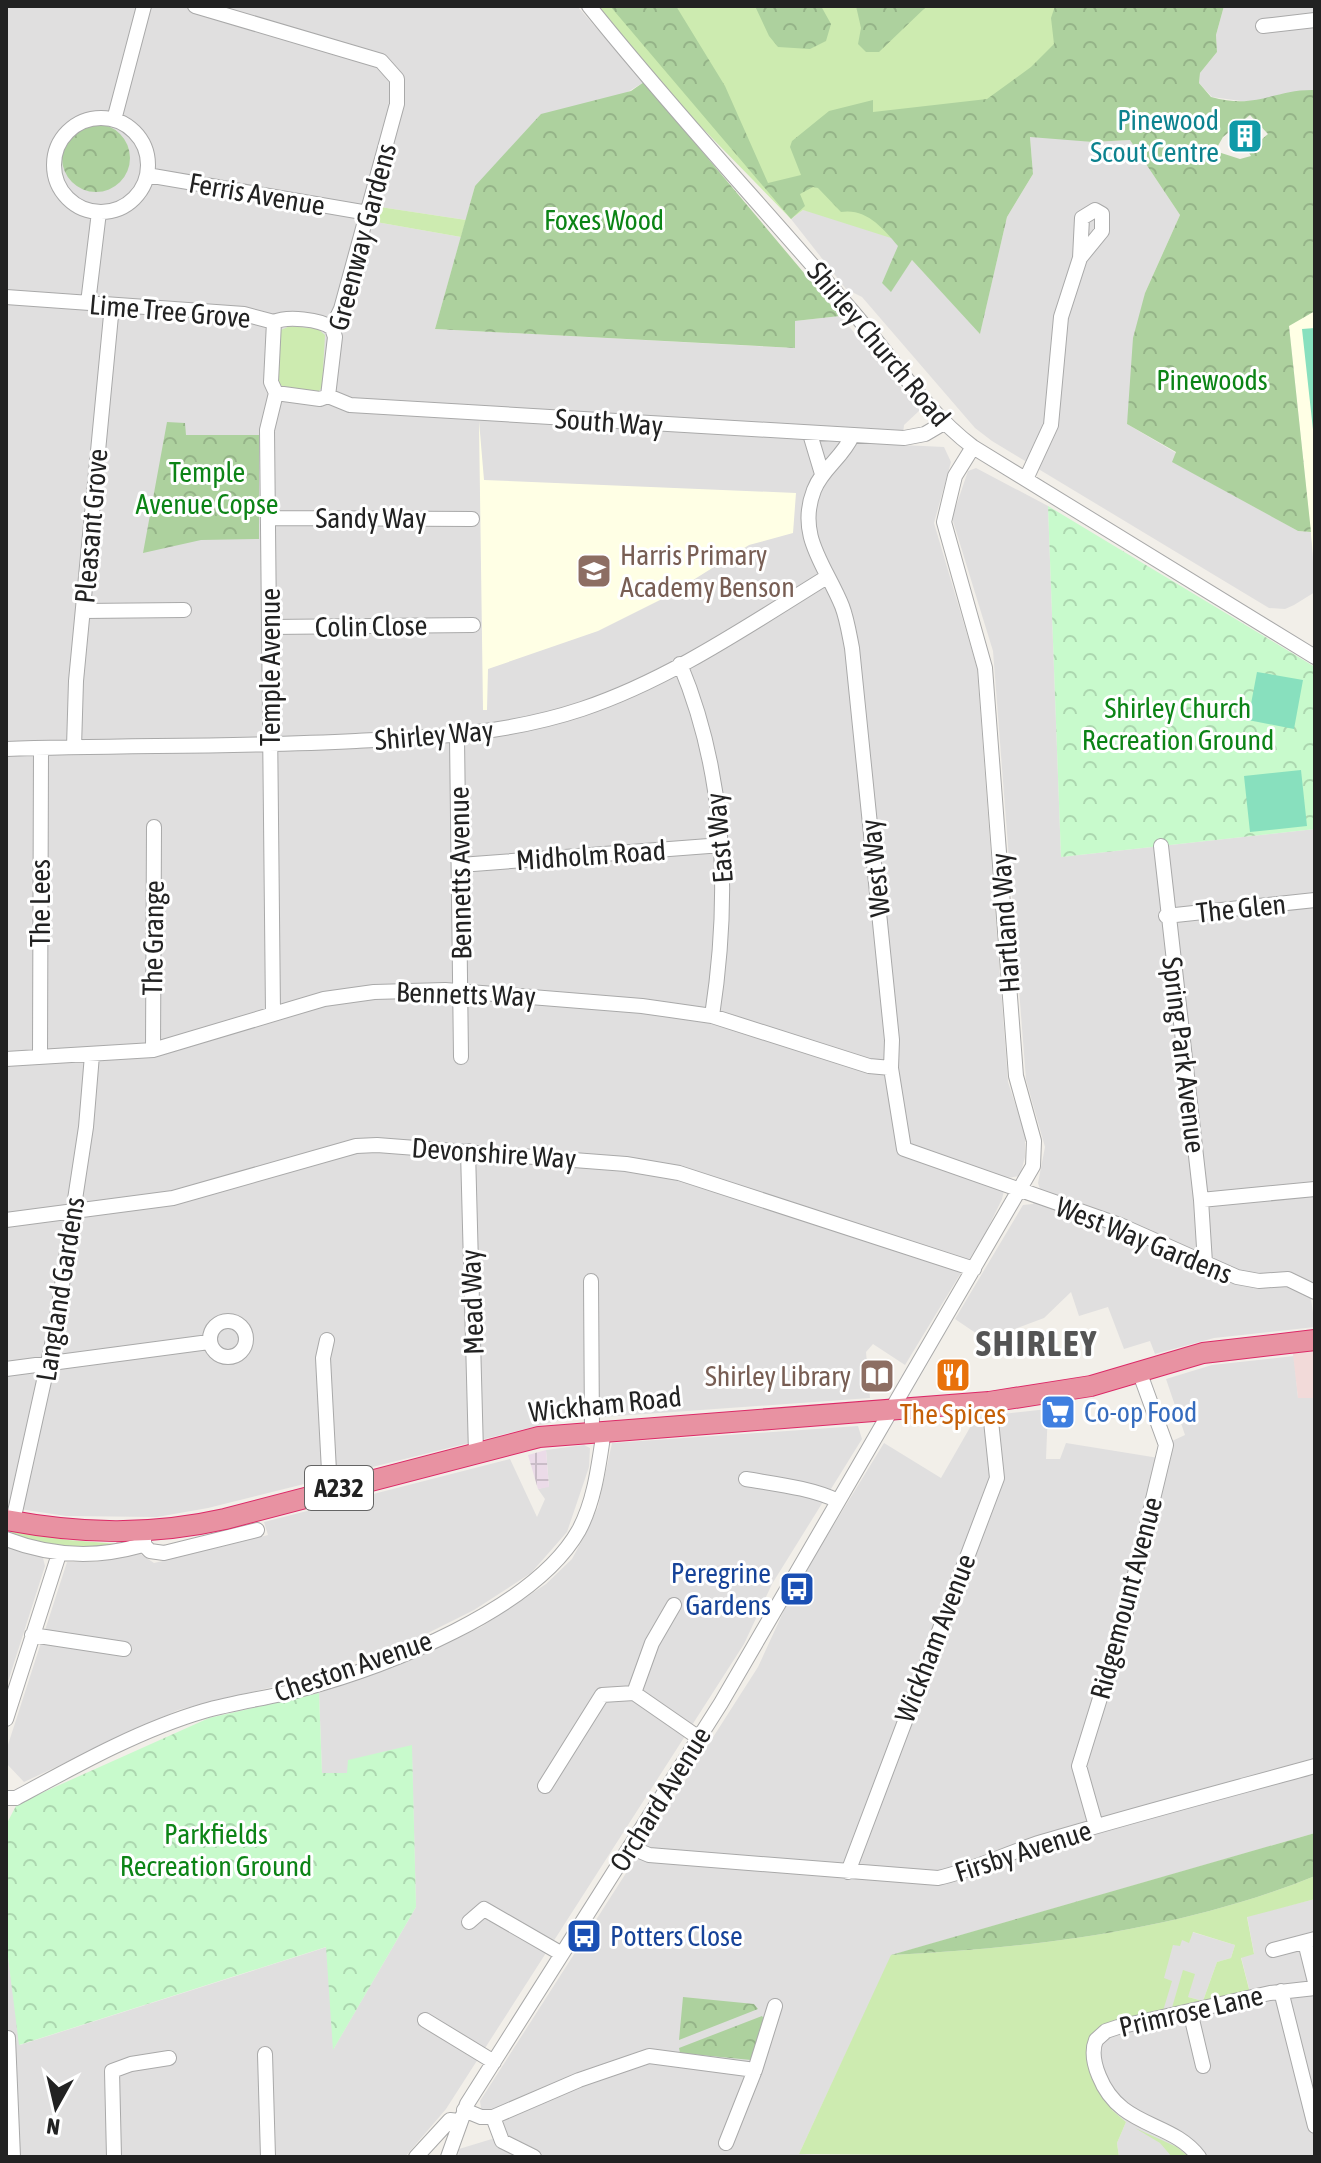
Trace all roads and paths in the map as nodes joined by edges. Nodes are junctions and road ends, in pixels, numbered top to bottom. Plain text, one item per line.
1 (144, 6) edge
2 (195, 6) edge
3 (589, 6) edge
4 (1315, 20) edge
5 (1263, 26) dead end
6 (114, 120) junction
7 (147, 175) junction
8 (99, 212) junction
9 (368, 213) junction
10 (1080, 258) dead end
11 (6, 297) edge
12 (88, 303) junction
13 (112, 305) junction
14 (274, 322) junction
15 (332, 328) junction
16 (276, 393) junction
17 (328, 396) junction
18 (942, 424) junction
19 (810, 434) junction
20 (852, 436) junction
21 (973, 447) junction
22 (822, 474) junction
23 (1026, 479) junction
24 (270, 518) junction
25 (472, 519) dead end
26 (827, 577) junction
27 (184, 610) dead end
28 (83, 611) junction
29 (473, 625) dead end
30 (270, 627) junction
31 (1315, 657) edge
32 (680, 664) junction
33 (457, 737) junction
34 (270, 745) junction
35 (74, 747) junction
36 (6, 749) edge
37 (41, 749) junction
38 (154, 827) dead end
39 (722, 845) junction
40 (1161, 846) dead end
41 (460, 865) junction
42 (1315, 900) edge
43 (1166, 916) junction
44 (462, 991) junction
45 (273, 1013) junction
46 (712, 1016) junction
47 (153, 1050) junction
48 (92, 1055) junction
49 (40, 1057) junction
50 (461, 1057) dead end
51 (6, 1059) edge
52 (891, 1068) junction
53 (468, 1151) junction
54 (1315, 1189) edge
55 (1020, 1192) junction
56 (1201, 1200) junction
57 (74, 1211) junction
58 (6, 1220) edge
59 (1205, 1263) junction
60 (974, 1269) junction
61 (591, 1281) dead end
62 (1315, 1292) edge
63 (327, 1340) dead end
64 (1315, 1340) edge
65 (209, 1342) dead end
66 (49, 1362) junction
67 (6, 1369) edge
68 (1139, 1371) junction
69 (909, 1377) junction
70 (989, 1402) junction
71 (935, 1407) junction
72 (891, 1410) junction
73 (853, 1412) junction
74 (598, 1430) junction
75 (875, 1442) junction
76 (476, 1453) junction
77 (746, 1479) dead end
78 (330, 1490) junction
79 (838, 1501) junction
80 (8, 1526) edge
81 (257, 1530) dead end
82 (144, 1538) junction
83 (59, 1554) junction
84 (674, 1605) dead end
85 (32, 1635) junction
86 (124, 1649) dead end
87 (634, 1693) junction
88 (6, 1719) edge
89 (699, 1738) junction
90 (1315, 1766) edge
91 (545, 1786) dead end
92 (9, 1798) edge
93 (6, 1813) edge
94 (1096, 1826) junction
95 (630, 1847) junction
96 (848, 1872) junction
97 (469, 1922) dead end
98 (1310, 1940) edge
99 (1273, 1950) dead end
100 (562, 1954) junction
101 (1315, 1985) edge
102 (1281, 1991) junction
103 (775, 2006) dead end
104 (1190, 2011) junction
105 (425, 2020) dead end
106 (8, 2038) dead end
107 (265, 2054) dead end
108 (169, 2058) dead end
109 (494, 2062) junction
110 (1203, 2066) dead end
111 (755, 2070) junction
112 (461, 2115) junction
113 (493, 2117) junction
114 (1315, 2126) edge
115 (726, 2143) dead end
116 (13, 2157) edge
117 (114, 2157) edge
118 (268, 2157) edge
119 (416, 2157) edge
120 (448, 2157) edge
121 (534, 2157) edge
122 (1199, 2157) edge

1 - 6 street
2 - 9 street, Greenway Gardens
3 - 18 street, Shirley Church Road
4 - 5 street
6 - 7 street
6 - 8 street
7 - 8 street
7 - 9 street, Ferris Avenue
8 - 12 street
9 - 15 street, Greenway Gardens
10 - 23 street
11 - 12 street, Lime Tree Grove
12 - 13 street, Lime Tree Grove
13 - 14 street, Lime Tree Grove
13 - 28 street, Pleasant Grove
14 - 15 street, Lime Tree Grove
14 - 16 street, Temple Avenue
15 - 17 street, Greenway Gardens
16 - 17 street, South Way
16 - 24 street, Temple Avenue
17 - 19 street, South Way
18 - 20 street, South Way
18 - 21 street, Shirley Church Road
19 - 20 street, South Way
19 - 22 street
20 - 22 street, West Way
21 - 23 street, Shirley Church Road
21 - 55 street, Hartland Way
22 - 26 street, West Way
23 - 31 street, Shirley Church Road
24 - 25 street, Sandy Way
24 - 30 street, Temple Avenue
26 - 32 street, Shirley Way
26 - 52 street, West Way
27 - 28 street
28 - 35 street, Pleasant Grove
29 - 30 street, Colin Close
30 - 34 street, Temple Avenue
32 - 33 street, Shirley Way
32 - 39 street, East Way
33 - 34 street, Shirley Way
33 - 41 street, Bennetts Avenue
34 - 35 street, Shirley Way
34 - 45 street, Temple Avenue
35 - 37 street, Shirley Way
36 - 37 street, Shirley Way
37 - 49 street, The Lees
38 - 47 street, The Grange
39 - 41 street, Midholm Road
39 - 46 street, East Way
40 - 43 street, Spring Park Avenue
41 - 44 street, Bennetts Avenue
42 - 43 street, The Glen
43 - 56 street, Spring Park Avenue
44 - 45 street, Bennetts Way
44 - 46 street, Bennetts Way
44 - 50 street, Bennetts Avenue
45 - 47 street, Bennetts Way
46 - 52 street, Bennetts Way
47 - 48 street, Bennetts Way
48 - 49 street, Bennetts Way
48 - 57 street, Langland Gardens
49 - 51 street, Bennetts Way
52 - 55 street, West Way
53 - 57 street, Devonshire Way
53 - 60 street, Devonshire Way
53 - 76 street, Mead Way
54 - 56 street
55 - 59 street, West Way Gardens
55 - 60 street, Hartland Way
56 - 59 street, Spring Park Avenue
57 - 58 street, Devonshire Way
57 - 66 street, Langland Gardens
59 - 62 street, West Way Gardens
60 - 69 street, Hartland Way
61 - 74 street, Cheston Avenue
63 - 78 street
64 - 68 highway, Wickham Road / A232
65 - 66 street
66 - 67 street
66 - 80 street, Langland Gardens
68 - 70 highway, Wickham Road / A232
68 - 94 street, Ridgemount Avenue
69 - 71 street
69 - 72 street, Hartland Way
70 - 71 highway, Wickham Road / A232
70 - 96 street, Wickham Avenue
71 - 72 highway, Wickham Road / A232
72 - 73 highway, Wickham Road / A232
72 - 75 street, Orchard Avenue
73 - 74 highway, Wickham Road / A232
73 - 75 street
74 - 76 highway, Wickham Road / A232
74 - 92 street, Cheston Avenue
75 - 79 street, Orchard Avenue
76 - 78 highway, Wickham Road / A232
77 - 79 street
78 - 82 highway, Wickham Road / A232
79 - 89 street, Orchard Avenue
80 - 82 highway, Wickham Road / A232
80 - 83 street, Wickham Road
81 - 82 street, Wickham Road
82 - 83 street, Wickham Road
83 - 85 street
84 - 87 street
85 - 86 street
85 - 88 street
87 - 89 street
87 - 91 street
89 - 95 street, Orchard Avenue
90 - 94 street, Firsby Avenue
92 - 93 street
94 - 96 street, Firsby Avenue
95 - 96 street, Firsby Avenue
95 - 100 street, Orchard Avenue
97 - 100 street
98 - 99 street
98 - 101 street
100 - 109 street, Orchard Avenue
101 - 102 street, Primrose Lane
102 - 104 street, Primrose Lane
102 - 114 street
103 - 111 street
104 - 110 street
104 - 122 street, Primrose Lane
105 - 109 street
106 - 116 street
107 - 118 street
108 - 117 street
109 - 112 street, Orchard Avenue
111 - 113 street
111 - 115 street
112 - 113 street
112 - 119 street
112 - 120 street, Orchard Avenue
113 - 121 street

